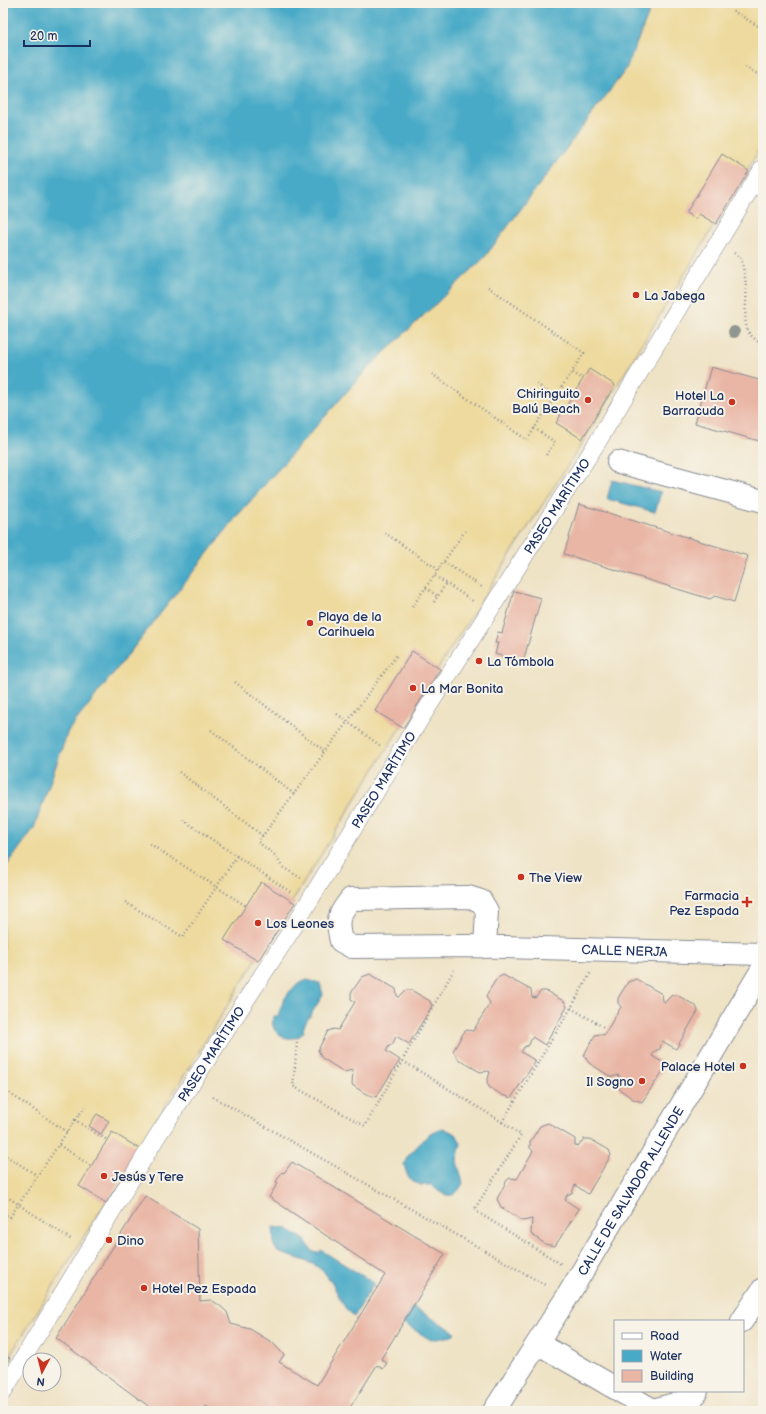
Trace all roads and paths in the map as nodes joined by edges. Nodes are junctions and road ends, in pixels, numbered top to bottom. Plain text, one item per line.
1 (733, 11) dead end
2 (763, 29) edge
3 (745, 67) dead end
4 (763, 77) edge
5 (763, 168) edge
6 (718, 243) junction
7 (488, 288) dead end
8 (763, 344) edge
9 (572, 372) junction
10 (432, 374) dead end
11 (583, 379) dead end
12 (537, 384) dead end
13 (555, 397) junction
14 (548, 407) junction
15 (561, 415) dead end
16 (534, 428) junction
17 (546, 455) dead end
18 (618, 462) dead end
19 (763, 501) edge
20 (465, 531) dead end
21 (384, 533) dead end
22 (444, 562) junction
23 (439, 570) junction
24 (435, 576) junction
25 (446, 583) junction
26 (426, 588) junction
27 (438, 596) junction
28 (499, 598) junction
29 (434, 602) dead end
30 (412, 607) dead end
31 (490, 612) junction
32 (396, 654) dead end
33 (235, 682) dead end
34 (337, 714) dead end
35 (347, 722) junction
36 (211, 730) dead end
37 (325, 752) junction
38 (396, 758) junction
39 (179, 772) dead end
40 (294, 794) junction
41 (183, 820) dead end
42 (263, 836) junction
43 (150, 844) dead end
44 (238, 856) junction
45 (217, 888) junction
46 (317, 888) junction
47 (125, 902) dead end
48 (307, 904) junction
49 (246, 906) dead end
50 (476, 947) junction
51 (602, 950) junction
52 (763, 954) edge
53 (763, 968) edge
54 (571, 1008) junction
55 (605, 1028) dead end
56 (297, 1043) dead end
57 (403, 1061) junction
58 (3, 1089) edge
59 (214, 1097) dead end
60 (84, 1107) dead end
61 (76, 1120) junction
62 (502, 1122) junction
63 (68, 1132) junction
64 (107, 1140) dead end
65 (59, 1145) junction
66 (3, 1154) edge
67 (91, 1166) dead end
68 (38, 1176) junction
69 (3, 1194) edge
70 (19, 1204) junction
71 (3, 1213) edge
72 (88, 1251) junction
73 (580, 1276) junction
74 (763, 1289) edge
75 (567, 1297) junction
76 (743, 1320) edge
77 (539, 1344) junction
78 (614, 1387) edge
79 (3, 1392) edge
80 (622, 1392) edge
81 (696, 1392) edge
82 (494, 1411) edge

1 - 2 path
3 - 4 path
5 - 6 street, PASEO MARÍTIMO
6 - 8 path
6 - 28 street, PASEO MARÍTIMO
7 - 9 path
9 - 11 path
9 - 13 path
10 - 16 path
12 - 13 path
13 - 14 path
14 - 15 path
14 - 16 path
16 - 17 path
18 - 19 street
20 - 22 path
21 - 23 path
22 - 23 path
22 - 28 path
23 - 24 path
24 - 25 path
24 - 26 path
25 - 27 path
25 - 31 path
26 - 27 path
26 - 30 path
27 - 29 path
28 - 31 street, PASEO MARÍTIMO
31 - 38 street, PASEO MARÍTIMO
32 - 35 path
33 - 37 path
34 - 35 path
35 - 37 path
35 - 38 path
36 - 40 path
37 - 40 path
38 - 46 street, PASEO MARÍTIMO
39 - 42 path
40 - 42 path
41 - 44 path
42 - 46 path
43 - 45 path
44 - 45 path
44 - 48 path
45 - 47 path
45 - 49 path
46 - 48 street, PASEO MARÍTIMO
48 - 72 street, PASEO MARÍTIMO
50 - 50 street, CALLE NERJA
50 - 51 street, CALLE NERJA
50 - 57 path
51 - 52 street, CALLE NERJA
51 - 54 path
53 - 73 street, CALLE DE SALVADOR ALLENDE
54 - 55 path
54 - 62 path
56 - 57 path
57 - 62 path
58 - 63 path
59 - 75 path
60 - 61 path
61 - 63 path
61 - 64 path
62 - 73 path
63 - 65 path
65 - 67 path
65 - 68 path
66 - 68 path
68 - 70 path
69 - 70 path
70 - 71 path
70 - 72 path
72 - 79 street, PASEO MARÍTIMO
73 - 75 street, CALLE DE SALVADOR ALLENDE
74 - 76 street
75 - 77 street, CALLE DE SALVADOR ALLENDE
77 - 78 street
77 - 82 street, CALLE DE SALVADOR ALLENDE
80 - 81 street

